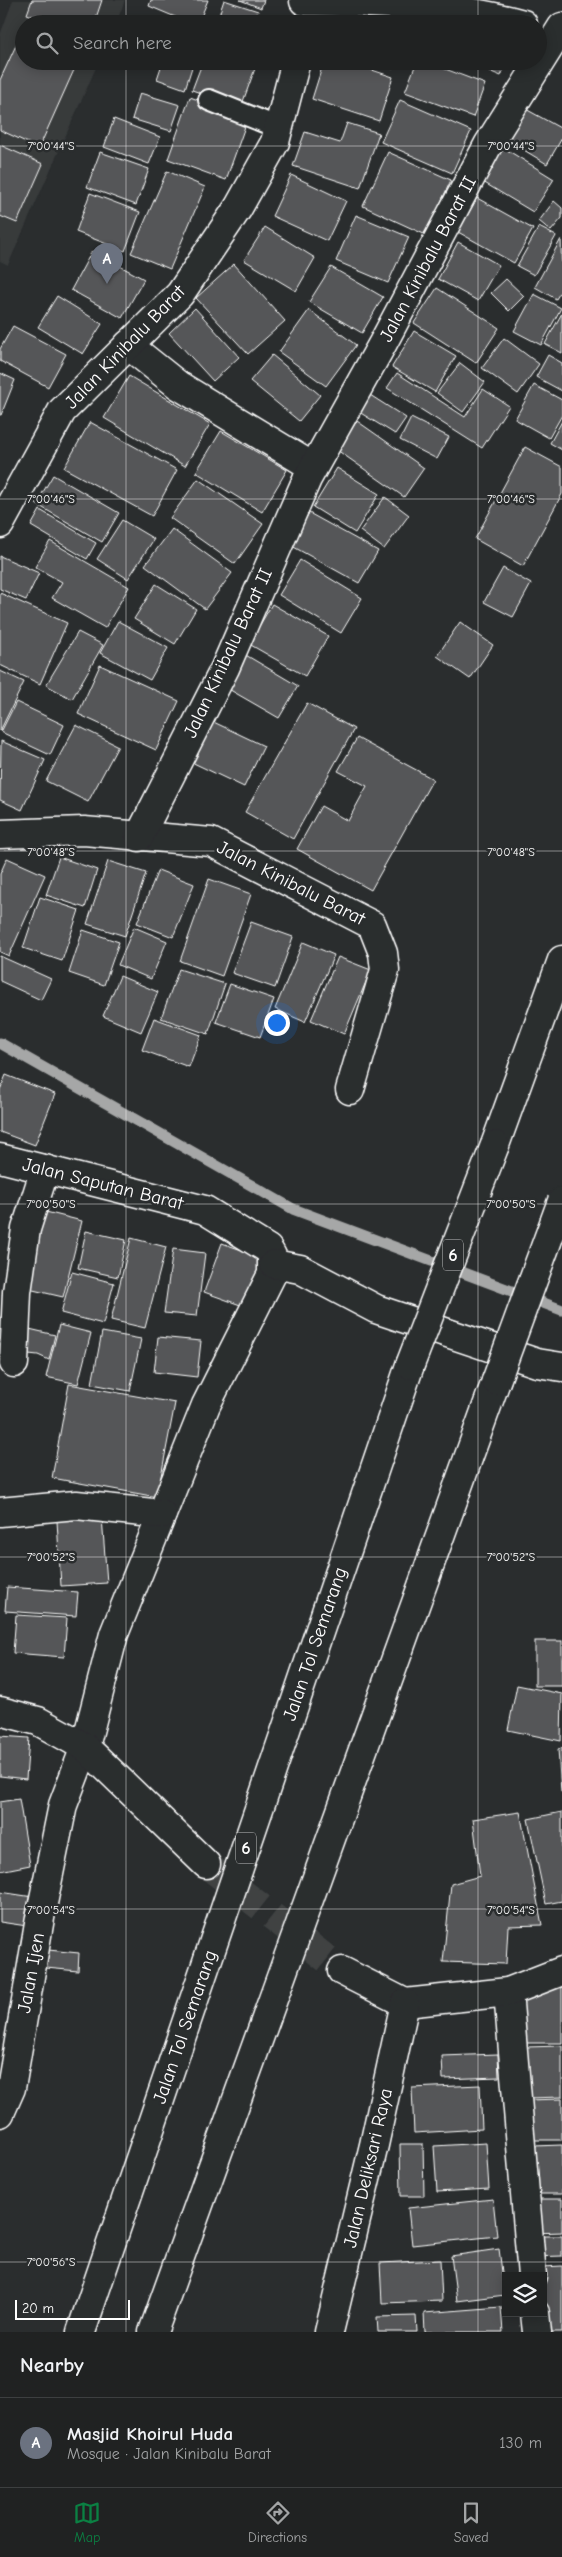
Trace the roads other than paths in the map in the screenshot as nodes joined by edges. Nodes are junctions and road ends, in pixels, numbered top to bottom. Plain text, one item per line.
1 (303, 8) edge
2 (492, 15) edge
3 (294, 70) edge
4 (529, 70) edge
5 (209, 100) dead end
6 (279, 128) junction
7 (128, 345) junction
8 (314, 467) junction
9 (7, 493) edge
10 (0, 524) edge
11 (0, 834) edge
12 (139, 836) junction
13 (562, 960) edge
14 (350, 1090) dead end
15 (0, 1158) edge
16 (45, 1169) junction
17 (562, 1201) edge
18 (274, 1264) junction
19 (14, 1363) dead end
20 (562, 1367) edge
21 (0, 1512) edge
22 (162, 1514) junction
23 (0, 1711) edge
24 (84, 1747) junction
25 (206, 1864) tunnel mouth
26 (342, 1971) tunnel mouth
27 (562, 1971) edge
28 (508, 1992) junction
29 (406, 2003) junction
30 (0, 2113) edge
31 (532, 2272) edge
32 (535, 2317) edge
33 (81, 2332) edge
34 (153, 2332) edge
35 (329, 2332) edge
36 (536, 2332) edge

1 - 2 main road
3 - 6 main road, Jalan Kinibalu Barat
4 - 8 main road, Jalan Kinibalu Barat II
5 - 6 lane
6 - 7 main road, Jalan Kinibalu Barat
7 - 8 main road
7 - 9 main road, Jalan Kinibalu Barat
8 - 12 main road, Jalan Kinibalu Barat II
9 - 10 main road, Jalan Kinibalu Barat
11 - 12 main road, Jalan Kinibalu Barat
12 - 14 main road, Jalan Kinibalu Barat
13 - 33 main road, Jalan Tol Semarang / 6, bridge
15 - 16 main road, Jalan Saputan Barat
16 - 18 main road, Jalan Saputan Barat
16 - 19 main road
17 - 34 main road, bridge
18 - 20 main road
18 - 22 main road, Jalan Ijen
21 - 22 main road
22 - 24 main road, Jalan Ijen
23 - 24 main road
24 - 25 main road
24 - 30 main road, Jalan Ijen
26 - 29 main road
27 - 28 main road
28 - 29 main road
28 - 31 main road
29 - 35 main road, Jalan Deliksari Raya
32 - 36 main road

